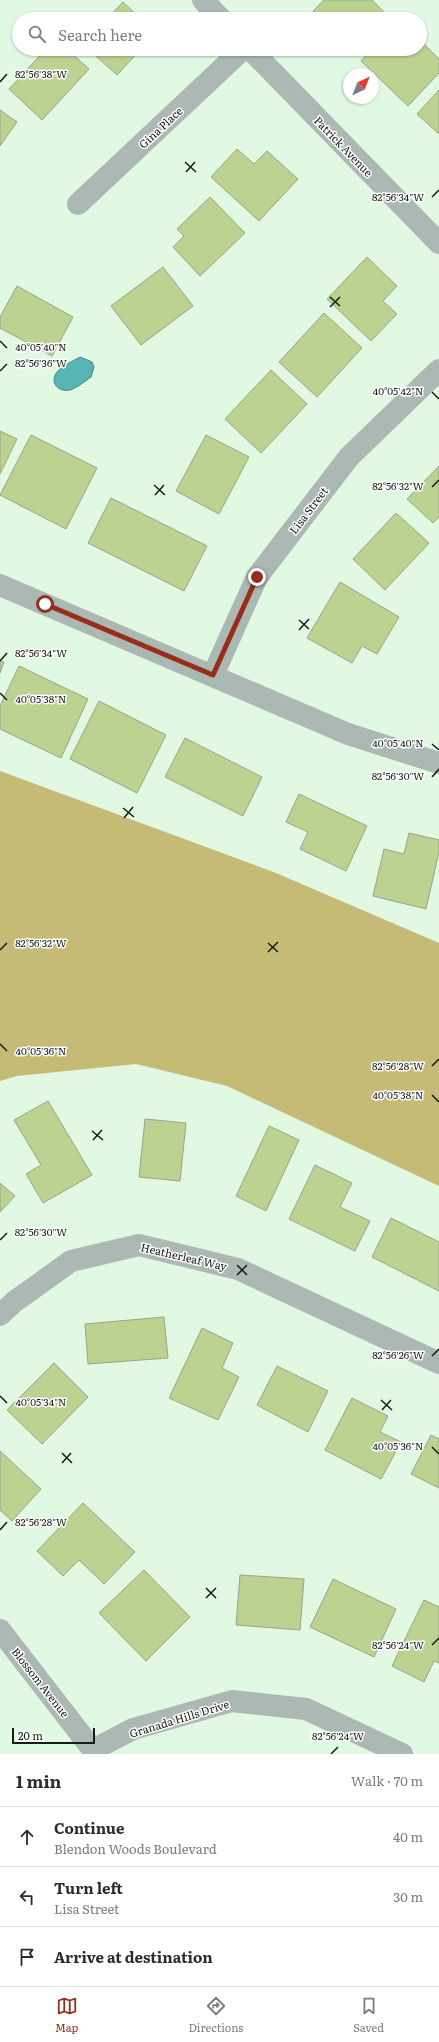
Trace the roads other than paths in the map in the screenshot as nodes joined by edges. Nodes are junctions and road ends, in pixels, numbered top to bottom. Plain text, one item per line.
1 (203, 0) edge
2 (214, 12) edge
3 (236, 56) edge
4 (257, 56) edge
5 (78, 204) dead end
6 (439, 243) edge
7 (439, 370) edge
8 (0, 585) edge
9 (213, 675) junction
10 (439, 763) edge
11 (0, 1315) edge
12 (439, 1363) edge
13 (0, 1630) edge
14 (94, 1752) edge
15 (402, 1754) edge

1 - 2 street
3 - 5 street, Gina Place
4 - 6 street, Patrick Avenue
7 - 9 street, Lisa Street
8 - 9 street
9 - 10 street
11 - 12 street, Heatherleaf Way
13 - 14 street, Blossom Avenue
14 - 15 street, Granada Hills Drive

